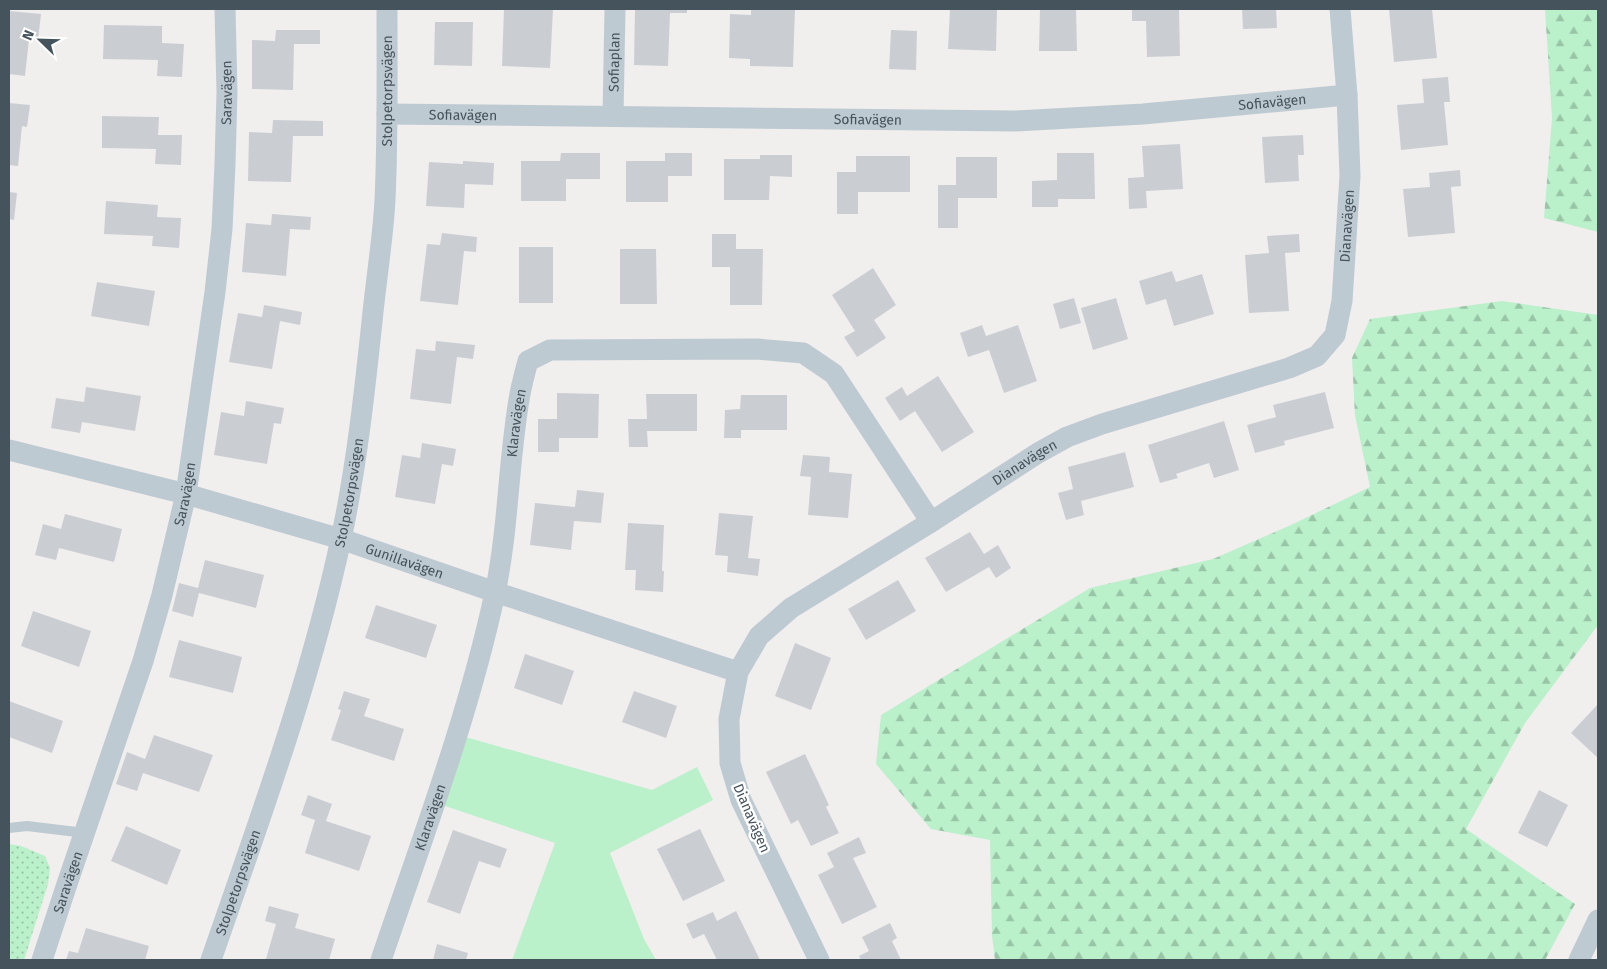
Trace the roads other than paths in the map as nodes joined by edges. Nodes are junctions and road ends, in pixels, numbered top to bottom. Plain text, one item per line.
1 (225, 9) edge
2 (387, 9) edge
3 (615, 9) edge
4 (1340, 9) edge
5 (1347, 95) junction
6 (387, 114) junction
7 (613, 116) junction
8 (9, 450) edge
9 (186, 494) junction
10 (932, 522) junction
11 (341, 539) junction
12 (495, 592) junction
13 (738, 672) junction
14 (9, 828) edge
15 (84, 833) junction
16 (1598, 920) edge
17 (42, 960) edge
18 (211, 960) edge
19 (381, 960) edge
20 (819, 960) edge
21 (1579, 960) edge

1 - 9 street, Saravägen
2 - 6 street, Stolpetorpsvägen
3 - 7 street, Sofiaplan
4 - 5 street, Dianavägen
5 - 7 street, Sofiavägen
5 - 10 street, Dianavägen
6 - 7 street, Sofiavägen
6 - 11 street, Stolpetorpsvägen
8 - 9 street, Gunillavägen
9 - 11 street, Gunillavägen
9 - 15 street, Saravägen
10 - 12 street, Klaravägen
10 - 13 street, Dianavägen
11 - 12 street, Gunillavägen
11 - 18 street, Stolpetorpsvägen
12 - 13 street, Gunillavägen
12 - 19 street, Klaravägen
13 - 20 street, Dianavägen
14 - 15 lane
15 - 17 street, Saravägen
16 - 21 street

